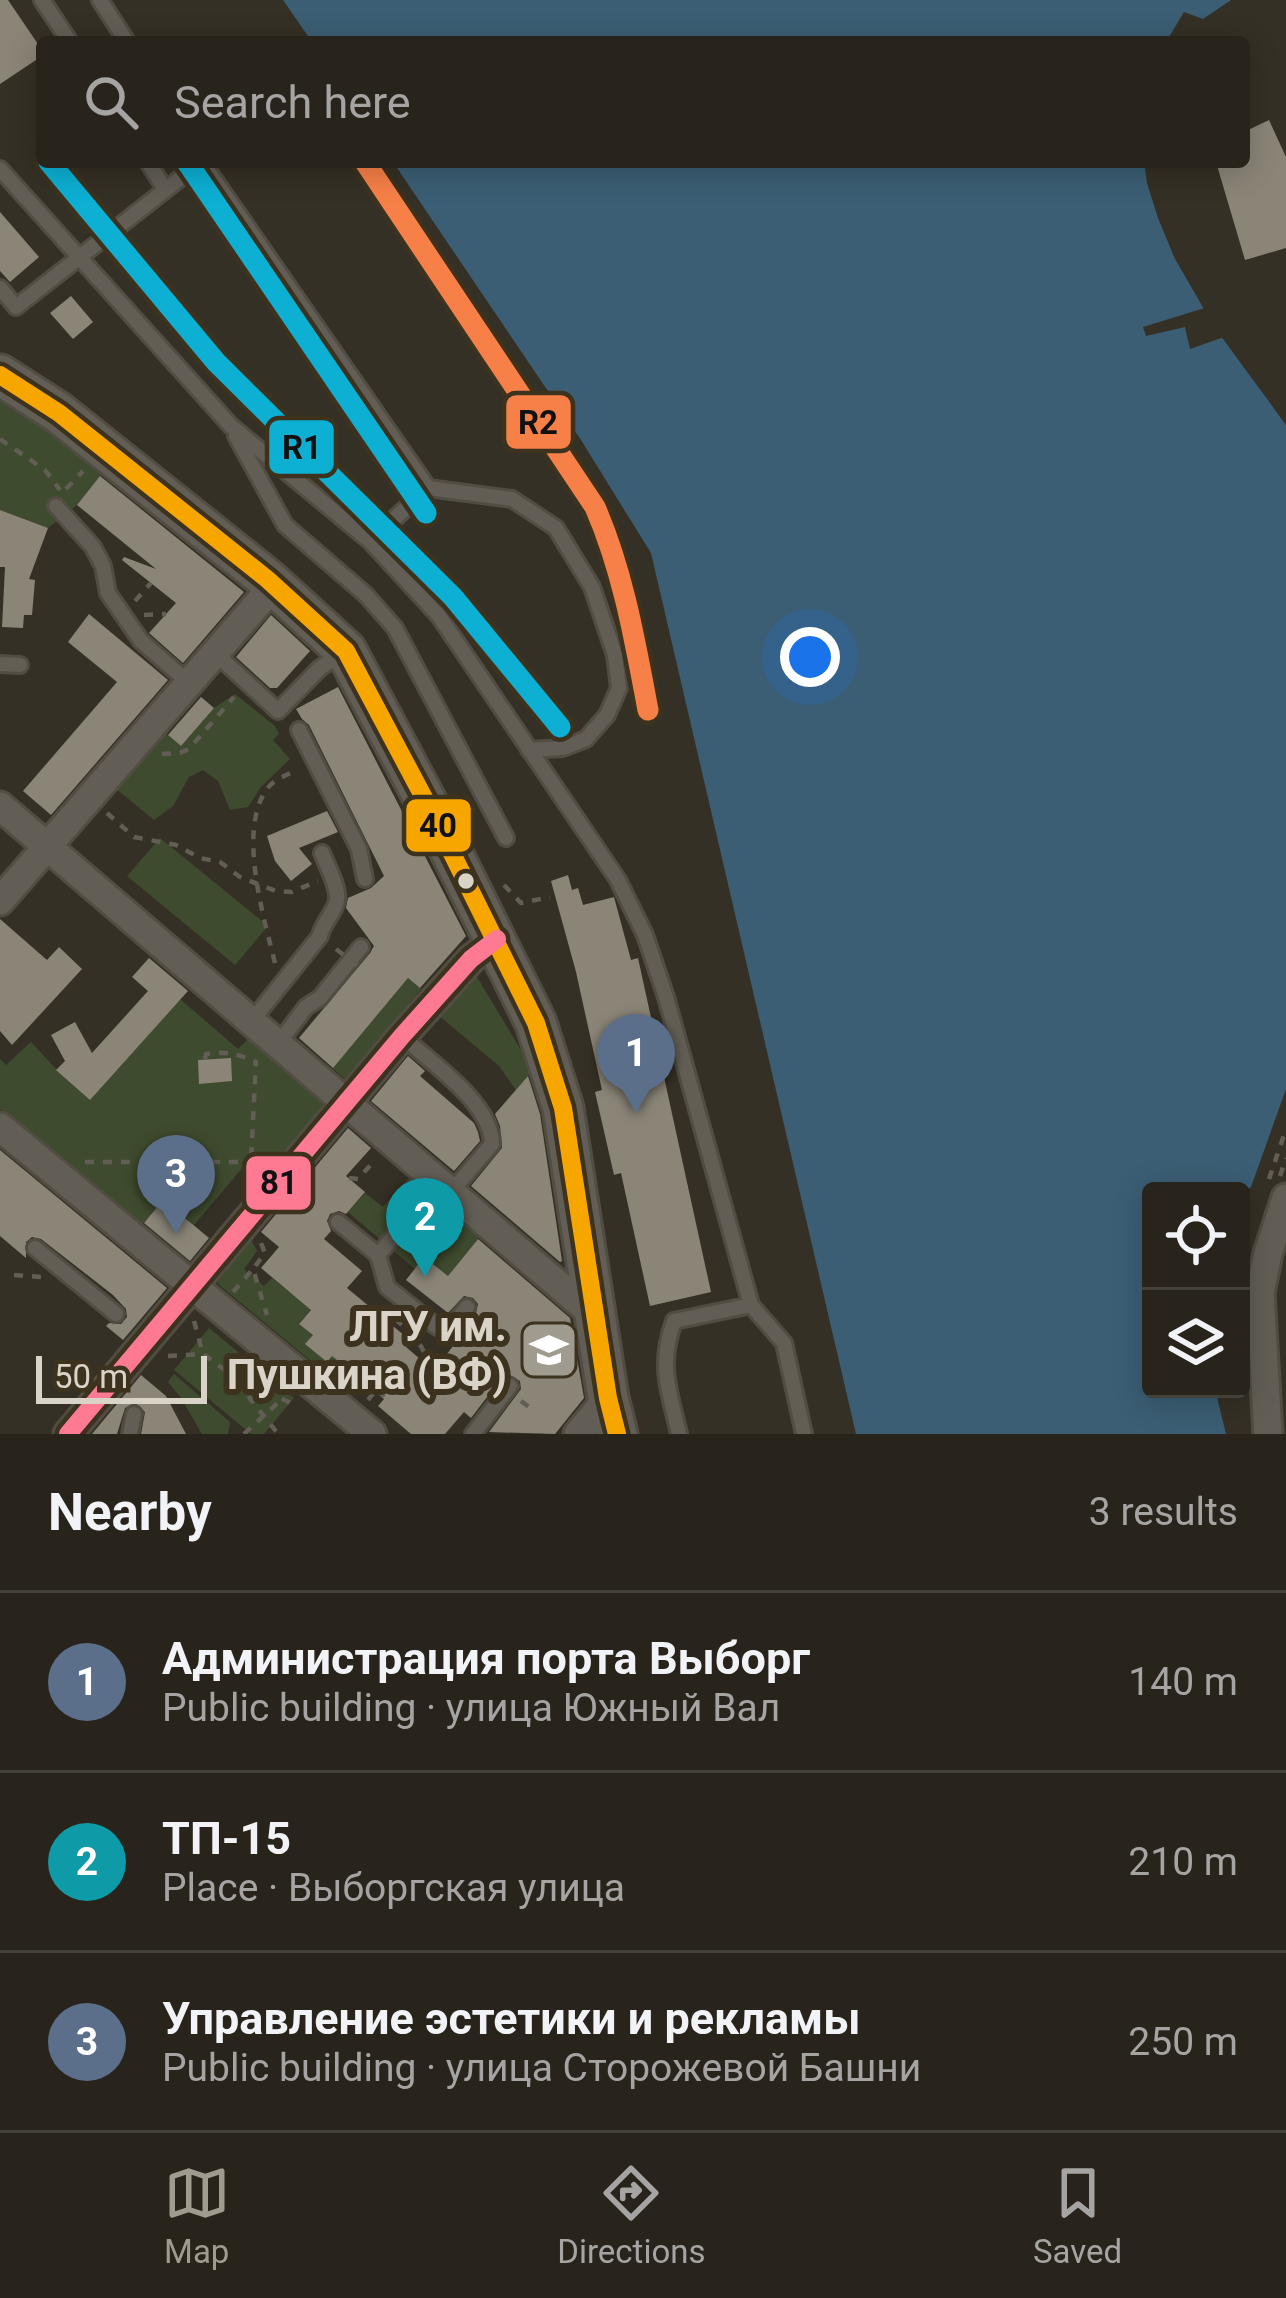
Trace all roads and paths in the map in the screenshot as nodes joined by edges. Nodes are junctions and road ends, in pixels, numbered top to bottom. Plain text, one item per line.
1 (42, 0) edge
2 (100, 0) edge
3 (66, 36) edge
4 (123, 36) edge
5 (152, 168) edge
6 (193, 168) edge
7 (205, 168) edge
8 (0, 169) edge
9 (166, 189) junction
10 (78, 256) junction
11 (0, 288) edge
12 (0, 375) edge
13 (231, 426) junction
14 (0, 439) edge
15 (82, 472) dead end
16 (428, 488) junction
17 (56, 506) dead end
18 (370, 542) junction
19 (274, 585) junction
20 (346, 651) junction
21 (215, 653) junction
22 (0, 664) edge
23 (20, 665) dead end
24 (189, 683) junction
25 (226, 707) dead end
26 (299, 730) dead end
27 (529, 750) junction
28 (127, 754) junction
29 (289, 774) dead end
30 (89, 797) junction
31 (0, 806) edge
32 (506, 838) dead end
33 (47, 846) junction
34 (322, 853) dead end
35 (330, 875) junction
36 (365, 879) dead end
37 (500, 880) dead end
38 (260, 885) junction
39 (550, 896) dead end
40 (0, 901) edge
41 (496, 939) junction
42 (361, 947) dead end
43 (336, 949) dead end
44 (358, 966) dead end
45 (280, 986) junction
46 (402, 1036) junction
47 (260, 1044) junction
48 (205, 1059) dead end
49 (346, 1103) junction
50 (0, 1127) edge
51 (383, 1150) dead end
52 (108, 1162) dead end
53 (349, 1178) dead end
54 (445, 1187) junction
55 (1286, 1198) edge
56 (338, 1222) dead end
57 (259, 1238) dead end
58 (35, 1248) dead end
59 (378, 1255) junction
60 (253, 1269) junction
61 (46, 1275) dead end
62 (14, 1276) dead end
63 (194, 1287) junction
64 (227, 1298) dead end
65 (751, 1305) junction
66 (467, 1307) dead end
67 (266, 1313) dead end
68 (116, 1314) dead end
69 (595, 1316) junction
70 (193, 1319) dead end
71 (149, 1343) junction
72 (203, 1354) junction
73 (233, 1376) junction
74 (376, 1390) dead end
75 (384, 1392) dead end
76 (515, 1392) joint
77 (282, 1400) junction
78 (296, 1405) dead end
79 (528, 1410) dead end
80 (134, 1414) dead end
81 (612, 1416) edge
82 (265, 1418) junction
83 (68, 1434) edge
84 (130, 1434) edge
85 (244, 1434) edge
86 (278, 1434) edge
87 (372, 1434) edge
88 (473, 1434) edge
89 (578, 1434) edge
90 (679, 1434) edge
91 (804, 1434) edge
92 (1268, 1434) edge

1 - 3 lane
2 - 4 lane
5 - 9 lane
6 - 9 lane
7 - 16 lane
8 - 10 lane
9 - 10 lane
10 - 11 lane
10 - 13 lane
12 - 19 street
13 - 18 lane
13 - 32 lane
14 - 15 path
16 - 18 lane
16 - 27 lane
17 - 24 lane
18 - 27 lane
19 - 20 street
19 - 21 street
20 - 21 lane
20 - 41 street
21 - 24 street
22 - 23 lane
24 - 28 street
25 - 28 path
26 - 36 lane
27 - 65 lane
28 - 30 street
29 - 38 path
30 - 33 street
30 - 38 path
31 - 33 street
33 - 40 street
33 - 47 street
34 - 35 lane
35 - 38 path
35 - 45 lane
37 - 39 path
38 - 45 path
41 - 46 street
41 - 69 street
42 - 47 lane
43 - 44 path, bridge
45 - 47 lane
46 - 49 street
46 - 54 lane
47 - 48 path
47 - 49 street
47 - 52 path
49 - 54 street
49 - 63 street
50 - 63 street
51 - 53 path
54 - 59 lane
54 - 69 street
55 - 92 street
56 - 59 lane
57 - 60 path
58 - 68 lane
59 - 66 lane
60 - 64 path
60 - 67 path
61 - 62 path
63 - 71 street
63 - 87 street
65 - 90 lane
65 - 91 lane
69 - 81 street
70 - 72 path
71 - 72 path
71 - 83 street
72 - 73 path
73 - 77 path
73 - 82 path
74 - 75 path
76 - 79 path
76 - 88 lane
77 - 78 path
77 - 82 path
80 - 84 lane
81 - 89 street
82 - 85 path
82 - 86 path

